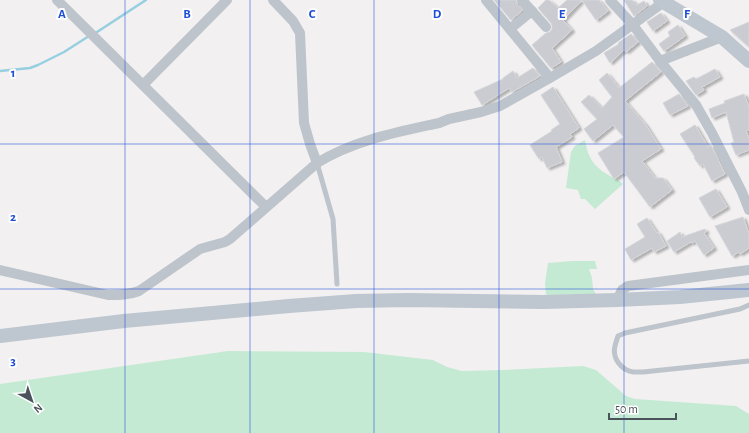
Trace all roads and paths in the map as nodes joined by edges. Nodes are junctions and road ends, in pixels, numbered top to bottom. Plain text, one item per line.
1 (57, 0) edge
2 (228, 0) edge
3 (273, 0) edge
4 (486, 0) edge
5 (522, 0) edge
6 (610, 0) edge
7 (663, 1) edge
8 (532, 11) junction
9 (633, 25) junction
10 (546, 28) dead end
11 (510, 29) junction
12 (722, 37) junction
13 (660, 61) junction
14 (749, 61) edge
15 (550, 78) junction
16 (143, 85) junction
17 (317, 163) junction
18 (266, 207) junction
19 (749, 210) edge
20 (0, 270) edge
21 (749, 270) edge
22 (337, 284) dead end
23 (749, 290) edge
24 (617, 300) junction
25 (749, 305) edge
26 (0, 336) edge
27 (749, 361) edge

1 - 16 street
2 - 16 street
3 - 17 street
4 - 11 street
5 - 8 street
6 - 9 street
7 - 9 street
7 - 12 street
8 - 10 street
8 - 11 street
9 - 13 street
9 - 15 street
11 - 15 street
12 - 13 street
12 - 14 street
13 - 19 street
15 - 17 street
16 - 18 street
17 - 18 street
17 - 22 lane
18 - 20 street
21 - 24 street
23 - 24 street
24 - 26 street
25 - 27 lane

